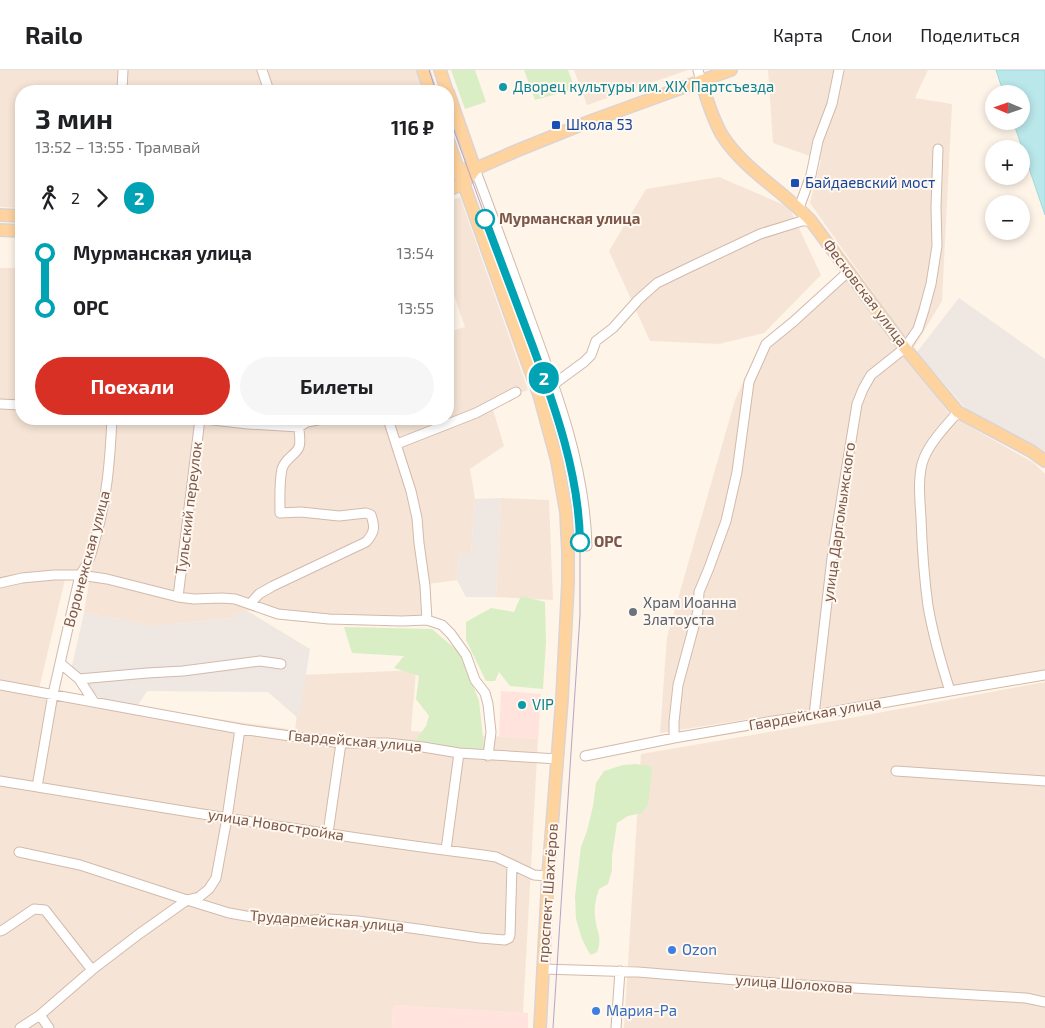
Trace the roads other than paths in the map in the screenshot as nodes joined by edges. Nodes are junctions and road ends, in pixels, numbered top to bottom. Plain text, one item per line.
1 (123, 70) edge
2 (262, 70) edge
3 (423, 70) edge
4 (440, 70) edge
5 (731, 70) edge
6 (839, 70) edge
7 (699, 75) edge
8 (122, 85) edge
9 (268, 85) edge
10 (428, 85) edge
11 (445, 85) edge
12 (454, 112) edge
13 (938, 149) dead end
14 (475, 170) junction
15 (454, 173) edge
16 (454, 174) edge
17 (463, 184) junction
18 (454, 188) edge
19 (800, 208) junction
20 (0, 215) edge
21 (15, 216) edge
22 (811, 221) junction
23 (0, 230) edge
24 (15, 231) edge
25 (849, 271) junction
26 (905, 348) junction
27 (554, 384) junction
28 (516, 392) dead end
29 (0, 404) edge
30 (15, 405) edge
31 (958, 412) junction
32 (454, 422) edge
33 (112, 425) edge
34 (201, 425) edge
35 (261, 425) edge
36 (303, 425) edge
37 (390, 425) edge
38 (445, 425) edge
39 (299, 428) junction
40 (397, 444) junction
41 (1045, 461) edge
42 (587, 546) dead end
43 (80, 575) junction
44 (0, 583) edge
45 (178, 597) junction
46 (250, 604) junction
47 (426, 620) junction
48 (60, 663) junction
49 (281, 664) dead end
50 (1045, 675) edge
51 (79, 679) junction
52 (0, 685) edge
53 (950, 690) junction
54 (53, 694) junction
55 (94, 702) junction
56 (814, 715) junction
57 (240, 728) junction
58 (674, 738) junction
59 (341, 743) junction
60 (459, 753) junction
61 (488, 756) junction
62 (585, 756) dead end
63 (558, 759) junction
64 (896, 771) dead end
65 (0, 781) edge
66 (1045, 781) edge
67 (37, 787) junction
68 (227, 818) junction
69 (328, 834) junction
70 (446, 850) junction
71 (19, 852) dead end
72 (512, 865) junction
73 (548, 876) junction
74 (187, 900) junction
75 (0, 932) edge
76 (543, 969) junction
77 (92, 970) junction
78 (620, 971) junction
79 (1045, 1002) edge
80 (40, 1015) junction
81 (20, 1028) edge
82 (49, 1028) edge
83 (540, 1028) edge
84 (616, 1028) edge

1 - 8 street
2 - 9 street
3 - 10 main road
4 - 11 main road
5 - 7 main road
6 - 19 street
7 - 14 main road
7 - 19 main road, Фесковская улица
12 - 14 main road
13 - 26 street, улица Даргомыжского
14 - 15 main road
14 - 17 main road
14 - 27 street
16 - 17 main road, проспект Шахтёров
17 - 18 main road
17 - 63 main road, проспект Шахтёров
19 - 22 main road, Фесковская улица
20 - 21 main road
22 - 25 main road, Фесковская улица
22 - 27 street
23 - 24 main road
25 - 26 main road, Фесковская улица
25 - 58 street
26 - 31 main road, Фесковская улица
26 - 56 street, улица Даргомыжского
27 - 42 street
28 - 32 street
29 - 30 street
31 - 41 main road, Фесковская улица
31 - 53 street
33 - 43 street, Воронежская улица
34 - 45 street, Тульский переулок
35 - 39 street
36 - 39 street
37 - 40 street
38 - 40 street
39 - 46 street
40 - 47 street
43 - 44 street
43 - 45 street
43 - 48 street, Воронежская улица
45 - 46 street
46 - 47 street
47 - 61 street
48 - 51 street
48 - 54 street, Воронежская улица
49 - 51 street
50 - 53 street, Гвардейская улица
51 - 55 street
52 - 54 street, Гвардейская улица
53 - 56 street, Гвардейская улица
54 - 55 street, Гвардейская улица
54 - 67 street, Воронежская улица
55 - 57 street, Гвардейская улица
56 - 58 street, Гвардейская улица
57 - 59 street, Гвардейская улица
57 - 68 street
58 - 62 street, Гвардейская улица
59 - 60 street, Гвардейская улица
59 - 69 street
60 - 61 street, Гвардейская улица
60 - 70 street
61 - 63 street, Гвардейская улица
63 - 73 main road, проспект Шахтёров
64 - 66 street
65 - 67 street, улица Новостройка
67 - 68 street, улица Новостройка
68 - 69 street, улица Новостройка
68 - 74 street
69 - 70 street, улица Новостройка
70 - 72 street, улица Новостройка
71 - 74 street, Трудармейская улица
72 - 73 street, улица Новостройка
72 - 74 street, Трудармейская улица
73 - 76 main road, проспект Шахтёров
74 - 77 street
75 - 77 street
76 - 78 street, улица Шолохова
76 - 83 main road, проспект Шахтёров
77 - 80 street
78 - 79 street, улица Шолохова
78 - 84 street
80 - 81 street
80 - 82 street

